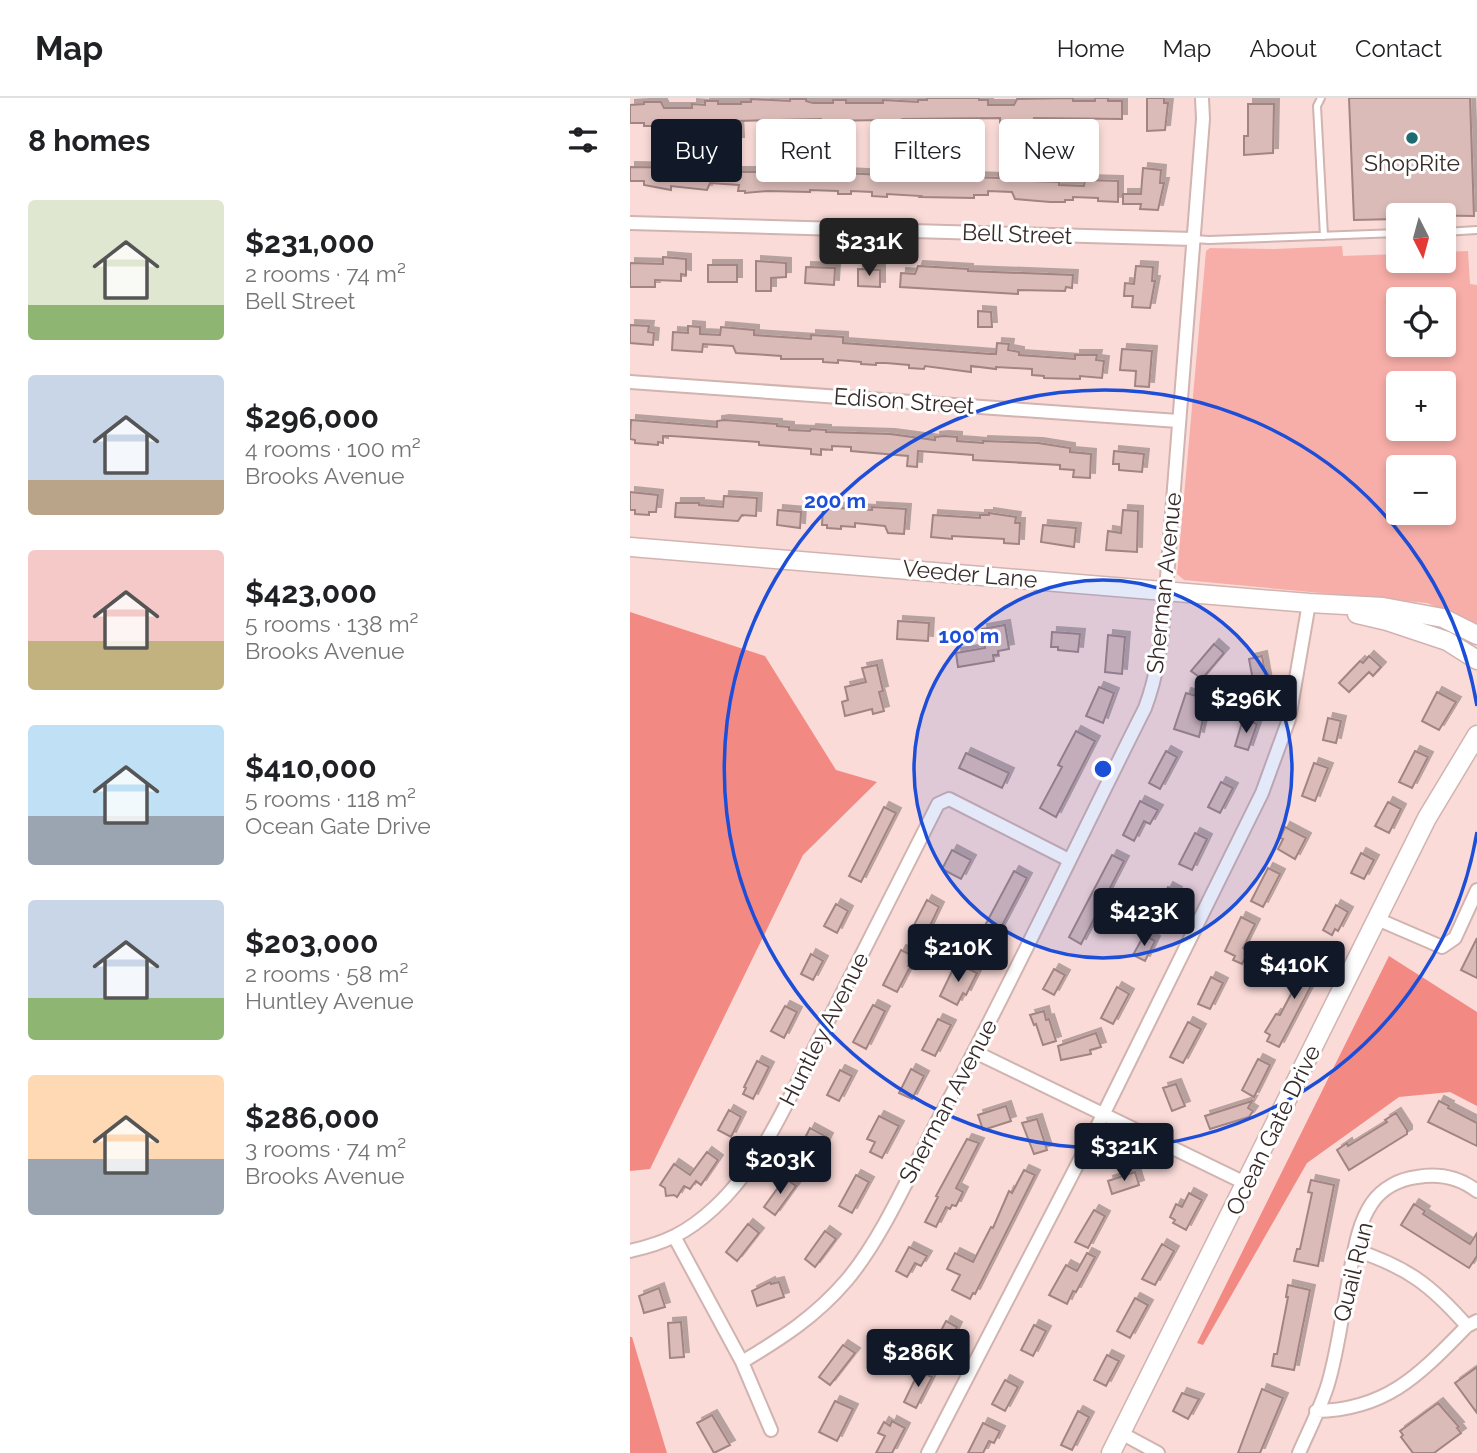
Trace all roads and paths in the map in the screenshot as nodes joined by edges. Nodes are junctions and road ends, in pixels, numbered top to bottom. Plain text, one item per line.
1 (1202, 98) edge
2 (1321, 98) edge
3 (630, 223) edge
4 (1477, 230) edge
5 (1456, 231) edge
6 (1386, 233) edge
7 (1324, 236) junction
8 (1193, 239) junction
9 (630, 382) edge
10 (1178, 421) junction
11 (630, 547) edge
12 (1166, 590) junction
13 (1309, 603) junction
14 (1477, 635) edge
15 (1477, 660) edge
16 (1477, 735) edge
17 (1069, 860) junction
18 (1477, 890) edge
19 (1377, 919) junction
20 (975, 1052) junction
21 (1103, 1115) junction
22 (1247, 1184) junction
23 (1477, 1191) edge
24 (675, 1238) junction
25 (1354, 1250) junction
26 (630, 1251) edge
27 (1472, 1324) edge
28 (742, 1362) junction
29 (1317, 1411) junction
30 (771, 1430) dead end
31 (1121, 1433) junction
32 (928, 1453) edge
33 (1111, 1453) edge
34 (1158, 1453) edge
35 (1299, 1453) edge

1 - 8 street, Sherman Avenue
2 - 7 lane
3 - 8 street, Bell Street
4 - 5 lane
6 - 7 lane
7 - 8 lane
8 - 10 street, Sherman Avenue
9 - 10 street, Edison Street
10 - 12 street, Sherman Avenue
11 - 12 street, Veeder Lane
12 - 13 street, Veeder Lane
12 - 17 street, Sherman Avenue
13 - 14 street, Veeder Lane
13 - 15 street, Veeder Lane
13 - 21 street
16 - 19 street, Ocean Gate Drive
17 - 20 street, Sherman Avenue
17 - 24 street, Huntley Avenue
18 - 19 street
19 - 22 street, Ocean Gate Drive
20 - 21 street
20 - 28 street, Sherman Avenue
21 - 22 street
21 - 32 street
22 - 31 street, Ocean Gate Drive
23 - 25 street, Quail Run
24 - 26 street, Huntley Avenue
24 - 28 street
25 - 27 street
25 - 29 street, Quail Run
27 - 29 street
28 - 30 street
29 - 35 street, Quail Run
31 - 33 street, Ocean Gate Drive
31 - 34 street

